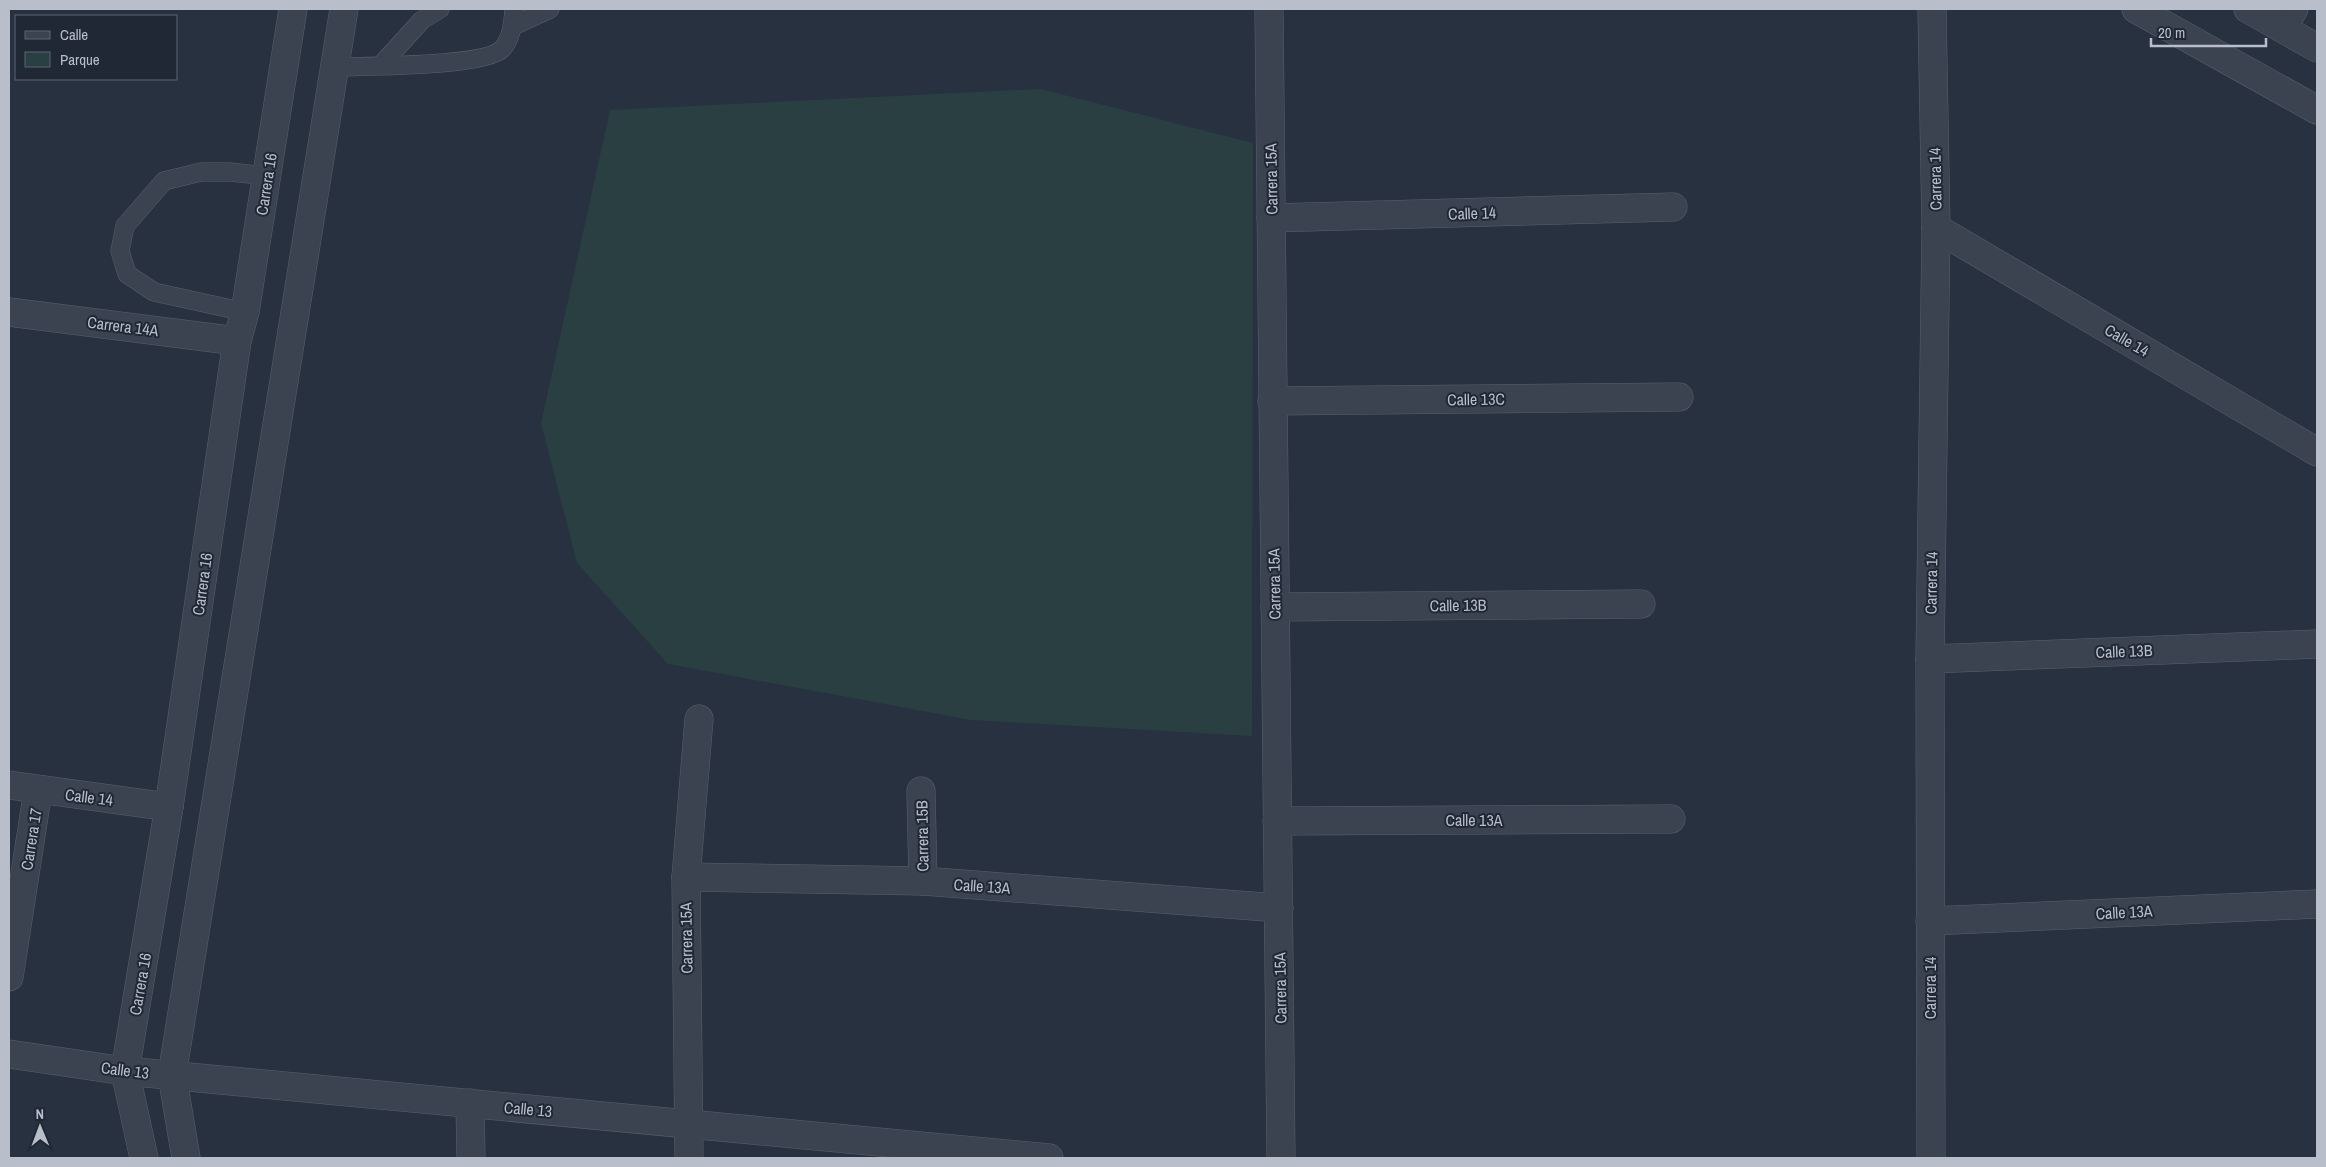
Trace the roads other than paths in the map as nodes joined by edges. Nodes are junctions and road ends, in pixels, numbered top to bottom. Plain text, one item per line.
1 (293, 9) edge
2 (344, 9) edge
3 (440, 9) edge
4 (550, 9) edge
5 (1269, 9) edge
6 (1932, 9) edge
7 (2136, 9) edge
8 (2248, 9) edge
9 (514, 17) edge
10 (2288, 19) edge
11 (2317, 48) edge
12 (381, 65) junction
13 (334, 67) junction
14 (2317, 110) edge
15 (267, 176) junction
16 (1673, 208) dead end
17 (1271, 218) junction
18 (1936, 228) junction
19 (9, 312) edge
20 (245, 312) junction
21 (237, 341) junction
22 (1679, 397) dead end
23 (1272, 401) junction
24 (2317, 452) edge
25 (1641, 604) dead end
26 (1275, 607) junction
27 (2317, 644) edge
28 (1930, 659) junction
29 (699, 719) dead end
30 (9, 785) edge
31 (38, 790) junction
32 (921, 791) dead end
33 (169, 807) junction
34 (1672, 819) dead end
35 (1277, 821) junction
36 (686, 877) junction
37 (923, 881) junction
38 (2317, 904) edge
39 (1279, 908) junction
40 (1930, 921) junction
41 (9, 978) edge
42 (9, 1054) edge
43 (125, 1071) junction
44 (172, 1075) junction
45 (470, 1103) junction
46 (688, 1124) junction
47 (144, 1158) edge
48 (186, 1158) edge
49 (471, 1158) edge
50 (689, 1158) edge
51 (1049, 1158) edge
52 (1281, 1158) edge
53 (1931, 1158) edge

1 - 15 street, Carrera 16
2 - 13 street
3 - 12 lane
4 - 9 lane
5 - 17 street, Carrera 15A
6 - 18 street, Carrera 14
7 - 14 street
8 - 10 street
9 - 12 lane
10 - 11 street
12 - 13 lane
13 - 44 street
15 - 20 street, Carrera 16
15 - 20 lane
16 - 17 street, Calle 14
17 - 23 street, Carrera 15A
18 - 24 street, Calle 14
18 - 28 street, Carrera 14
19 - 21 street, Carrera 14A
20 - 21 street, Carrera 16
21 - 33 street, Carrera 16
22 - 23 street, Calle 13C
23 - 26 street, Carrera 15A
25 - 26 street, Calle 13B
26 - 35 street, Carrera 15A
27 - 28 street, Calle 13B
28 - 40 street, Carrera 14
29 - 36 street, Carrera 15A
30 - 31 street, Calle 14
31 - 33 street, Calle 14
31 - 41 street, Carrera 17
32 - 37 street, Carrera 15B
33 - 43 street, Carrera 16
34 - 35 street, Calle 13A
35 - 39 street, Carrera 15A
36 - 37 street, Calle 13A
36 - 46 street, Carrera 15A
37 - 39 street, Calle 13A
38 - 40 street, Calle 13A
39 - 52 street, Carrera 15A
40 - 53 street, Carrera 14
42 - 43 street, Calle 13
43 - 44 street, Calle 13
43 - 47 street, Carrera 16
44 - 45 street, Calle 13
44 - 48 street
45 - 46 street, Calle 13
45 - 49 street
46 - 50 street, Carrera 15A
46 - 51 street, Calle 13

